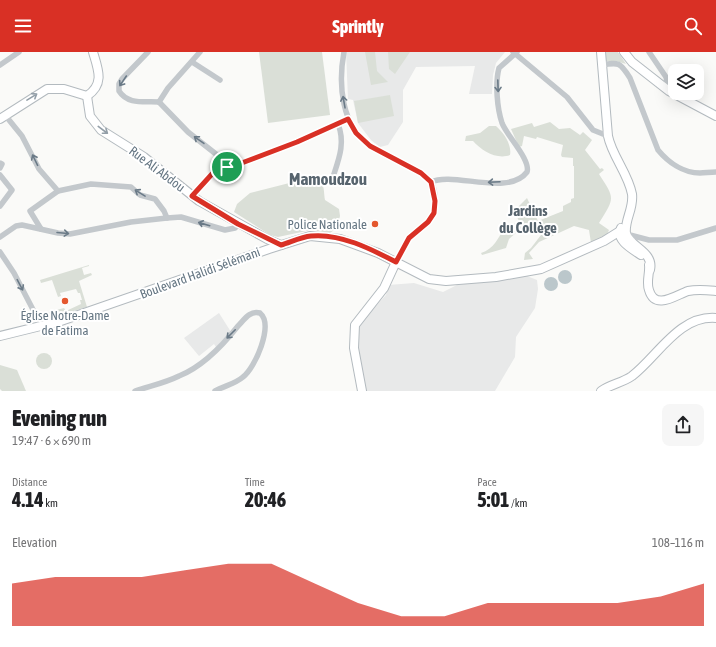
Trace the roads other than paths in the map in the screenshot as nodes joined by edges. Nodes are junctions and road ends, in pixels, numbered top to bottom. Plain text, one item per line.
1 (19, 52) edge
2 (93, 52) edge
3 (148, 52) edge
4 (200, 52) edge
5 (344, 52) edge
6 (601, 52) edge
7 (624, 52) edge
8 (649, 52) edge
9 (515, 53) edge
10 (192, 62) junction
11 (0, 65) edge
12 (601, 65) junction
13 (220, 80) dead end
14 (668, 85) edge
15 (668, 89) edge
16 (88, 96) junction
17 (687, 100) edge
18 (159, 102) junction
19 (716, 116) edge
20 (3, 117) edge
21 (348, 119) junction
22 (338, 124) junction
23 (608, 136) junction
24 (0, 163) edge
25 (227, 167) junction
26 (0, 168) edge
27 (716, 172) edge
28 (0, 175) edge
29 (332, 180) dead end
30 (431, 182) junction
31 (58, 191) junction
32 (192, 196) junction
33 (0, 206) edge
34 (167, 218) junction
35 (238, 224) junction
36 (716, 228) edge
37 (40, 229) junction
38 (622, 234) junction
39 (0, 237) edge
40 (267, 239) junction
41 (281, 245) junction
42 (270, 249) junction
43 (0, 252) edge
44 (396, 262) junction
45 (716, 291) edge
46 (716, 318) edge
47 (42, 327) junction
48 (0, 336) edge
49 (135, 391) edge
50 (215, 391) edge
51 (362, 391) edge
52 (601, 391) edge

1 - 11 street
2 - 16 street
3 -> 18 street
4 - 10 street
21 -> 5 street
6 - 12 street
7 - 15 street
8 - 14 street
9 - 23 street
9 -> 30 street
10 - 13 street
10 - 18 street
12 - 23 street
12 - 27 street
20 -> 16 street
16 -> 32 street, Rue Ali Abdou
17 - 19 street
25 -> 18 street
31 -> 20 street
21 - 22 street
21 - 30 street
22 - 25 street
22 - 29 street
23 - 38 street
24 - 26 street
25 - 32 street
28 - 33 street
30 - 44 street
34 -> 31 street
31 - 37 street
32 - 35 street, Rue Ali Abdou
35 -> 34 street
37 -> 34 street
35 - 40 street, Rue Ali Abdou
36 - 38 street
37 - 39 street
38 - 44 street, Boulevard Halidi Sélémani
38 - 45 street
40 - 41 street, Rue Ali Abdou
40 - 42 street
41 - 42 street, Boulevard Halidi Sélémani
41 - 44 street, Boulevard Halidi Sélémani
42 - 47 street, Boulevard Halidi Sélémani
43 -> 47 street
44 - 51 street
46 - 52 street
47 - 48 street, Boulevard Halidi Sélémani
50 -> 49 street

